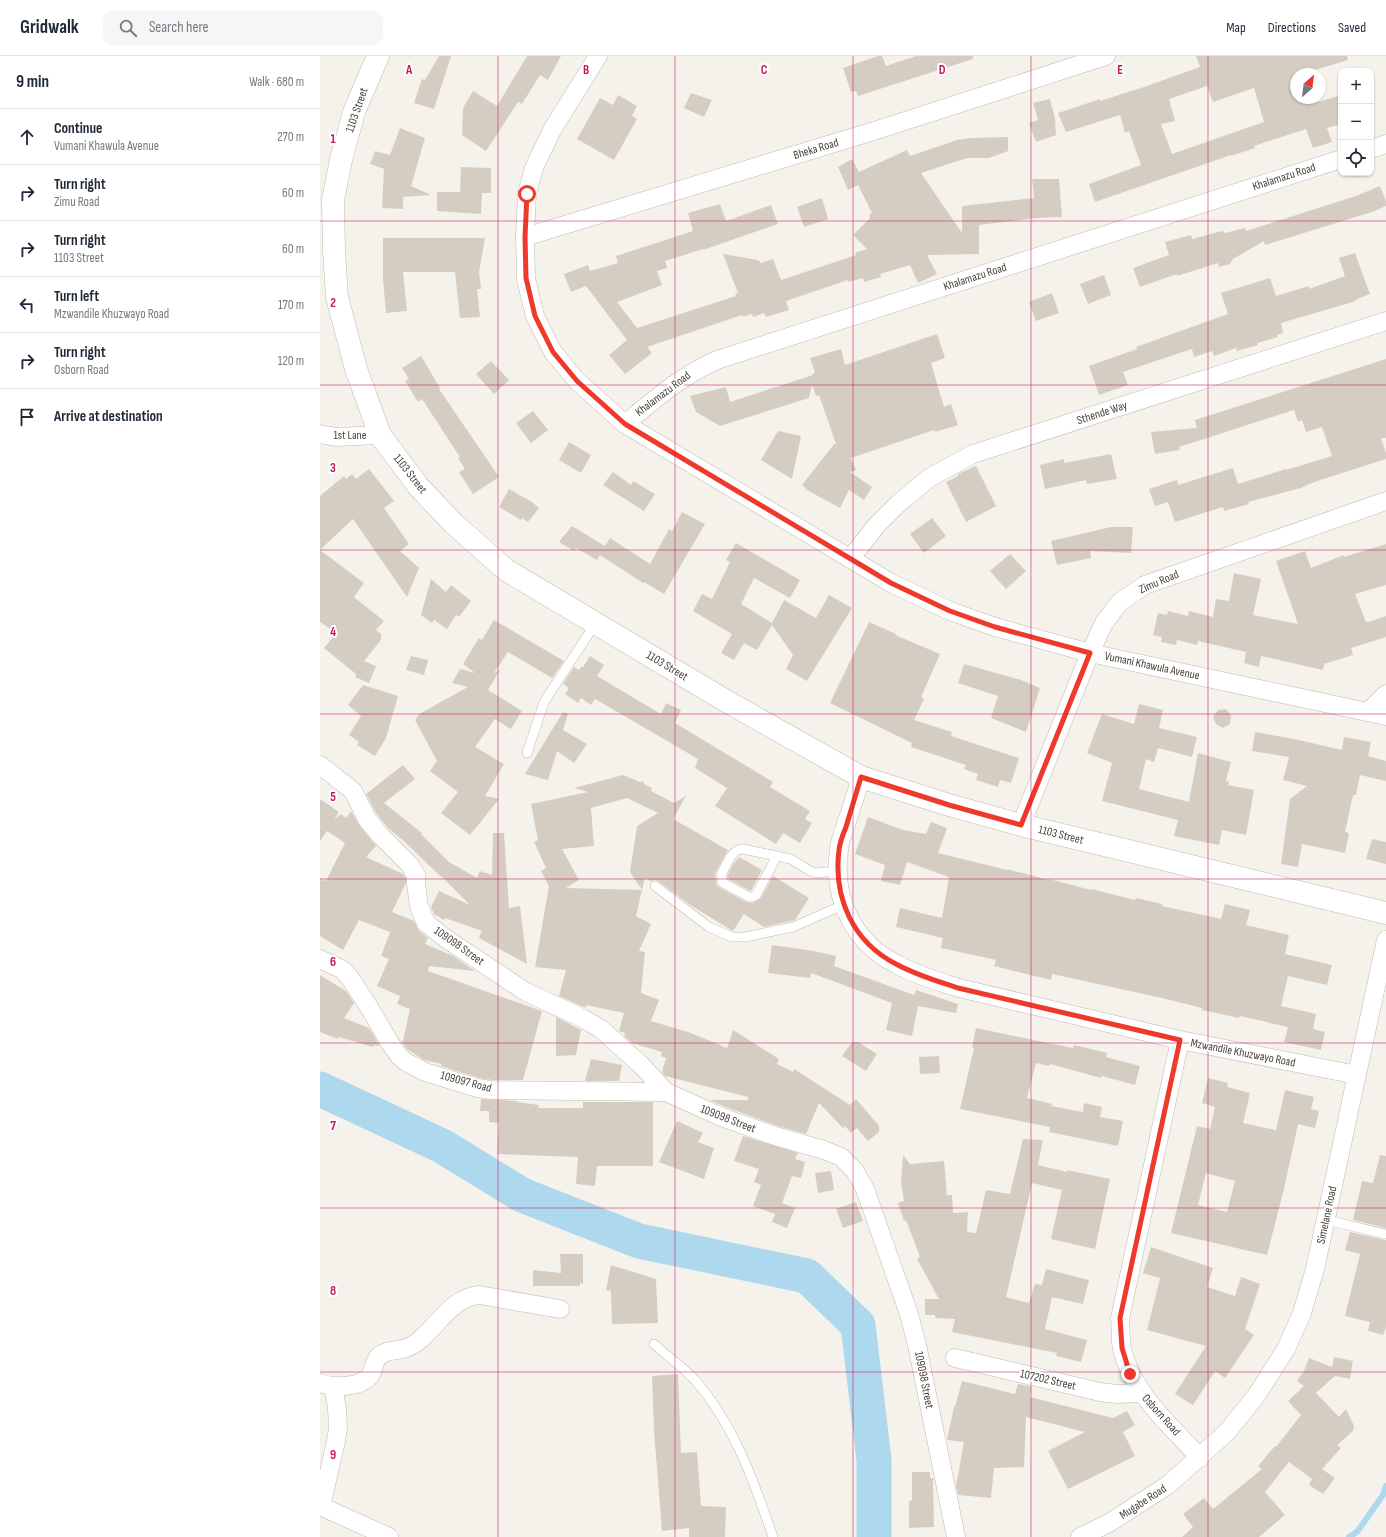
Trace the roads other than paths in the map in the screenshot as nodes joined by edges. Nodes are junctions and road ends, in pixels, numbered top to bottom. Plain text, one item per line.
1 (378, 56) edge
2 (598, 56) edge
3 (1106, 56) edge
4 (1386, 144) edge
5 (1374, 148) edge
6 (1338, 160) edge
7 (327, 197) edge
8 (525, 237) junction
9 (1386, 321) edge
10 (625, 424) junction
11 (320, 434) edge
12 (380, 435) junction
13 (1386, 501) edge
14 (850, 559) junction
15 (595, 624) junction
16 (1090, 653) junction
17 (1386, 694) edge
18 (1368, 712) junction
19 (1386, 716) edge
20 (527, 752) dead end
21 (320, 765) edge
22 (861, 777) junction
23 (1021, 825) junction
24 (777, 856) junction
25 (838, 871) junction
26 (654, 886) dead end
27 (843, 905) junction
28 (1386, 913) edge
29 (1386, 940) edge
30 (320, 959) edge
31 (1180, 1040) junction
32 (1357, 1075) junction
33 (666, 1092) junction
34 (1326, 1220) junction
35 (1386, 1234) edge
36 (560, 1308) dead end
37 (654, 1344) dead end
38 (955, 1358) dead end
39 (327, 1384) edge
40 (1141, 1393) junction
41 (1200, 1458) junction
42 (320, 1507) edge
43 (390, 1537) edge
44 (773, 1537) edge
45 (956, 1537) edge
46 (1080, 1537) edge

1 - 7 street, 1103 Street
2 - 8 street, Vumani Khawula Avenue
3 - 8 street, Bheka Road
4 - 5 street
6 - 10 street, Khalamazu Road
7 - 12 street, 1103 Street
8 - 10 street, Vumani Khawula Avenue
9 - 14 street, Sthende Way
10 - 14 street, Vumani Khawula Avenue
11 - 12 street, 1st Lane
12 - 15 street, 1103 Street
13 - 16 street, Zimu Road
14 - 16 street, Vumani Khawula Avenue
15 - 20 lane
15 - 22 street, 1103 Street
16 - 18 street, Vumani Khawula Avenue
16 - 23 street, Zimu Road
17 - 18 street
18 - 19 street, Vumani Khawula Avenue
21 - 33 street, 109098 Street
22 - 23 street, 1103 Street
22 - 25 street, Mzwandile Khuzwayo Road
23 - 28 street, 1103 Street
24 - 24 lane
24 - 25 lane
25 - 27 street, Mzwandile Khuzwayo Road
26 - 27 lane
27 - 31 street, Mzwandile Khuzwayo Road
29 - 32 street, Simelane Road
30 - 33 street, 109097 Road
31 - 32 street, Mzwandile Khuzwayo Road
31 - 40 street, Osborn Road
32 - 34 street, Simelane Road
33 - 45 street, 109098 Street
34 - 35 lane
34 - 41 street, Simelane Road
36 - 39 street
37 - 44 lane
38 - 40 street, 107202 Street
39 - 42 street
40 - 41 street, Osborn Road
41 - 46 street, Mugabe Road
42 - 43 street

